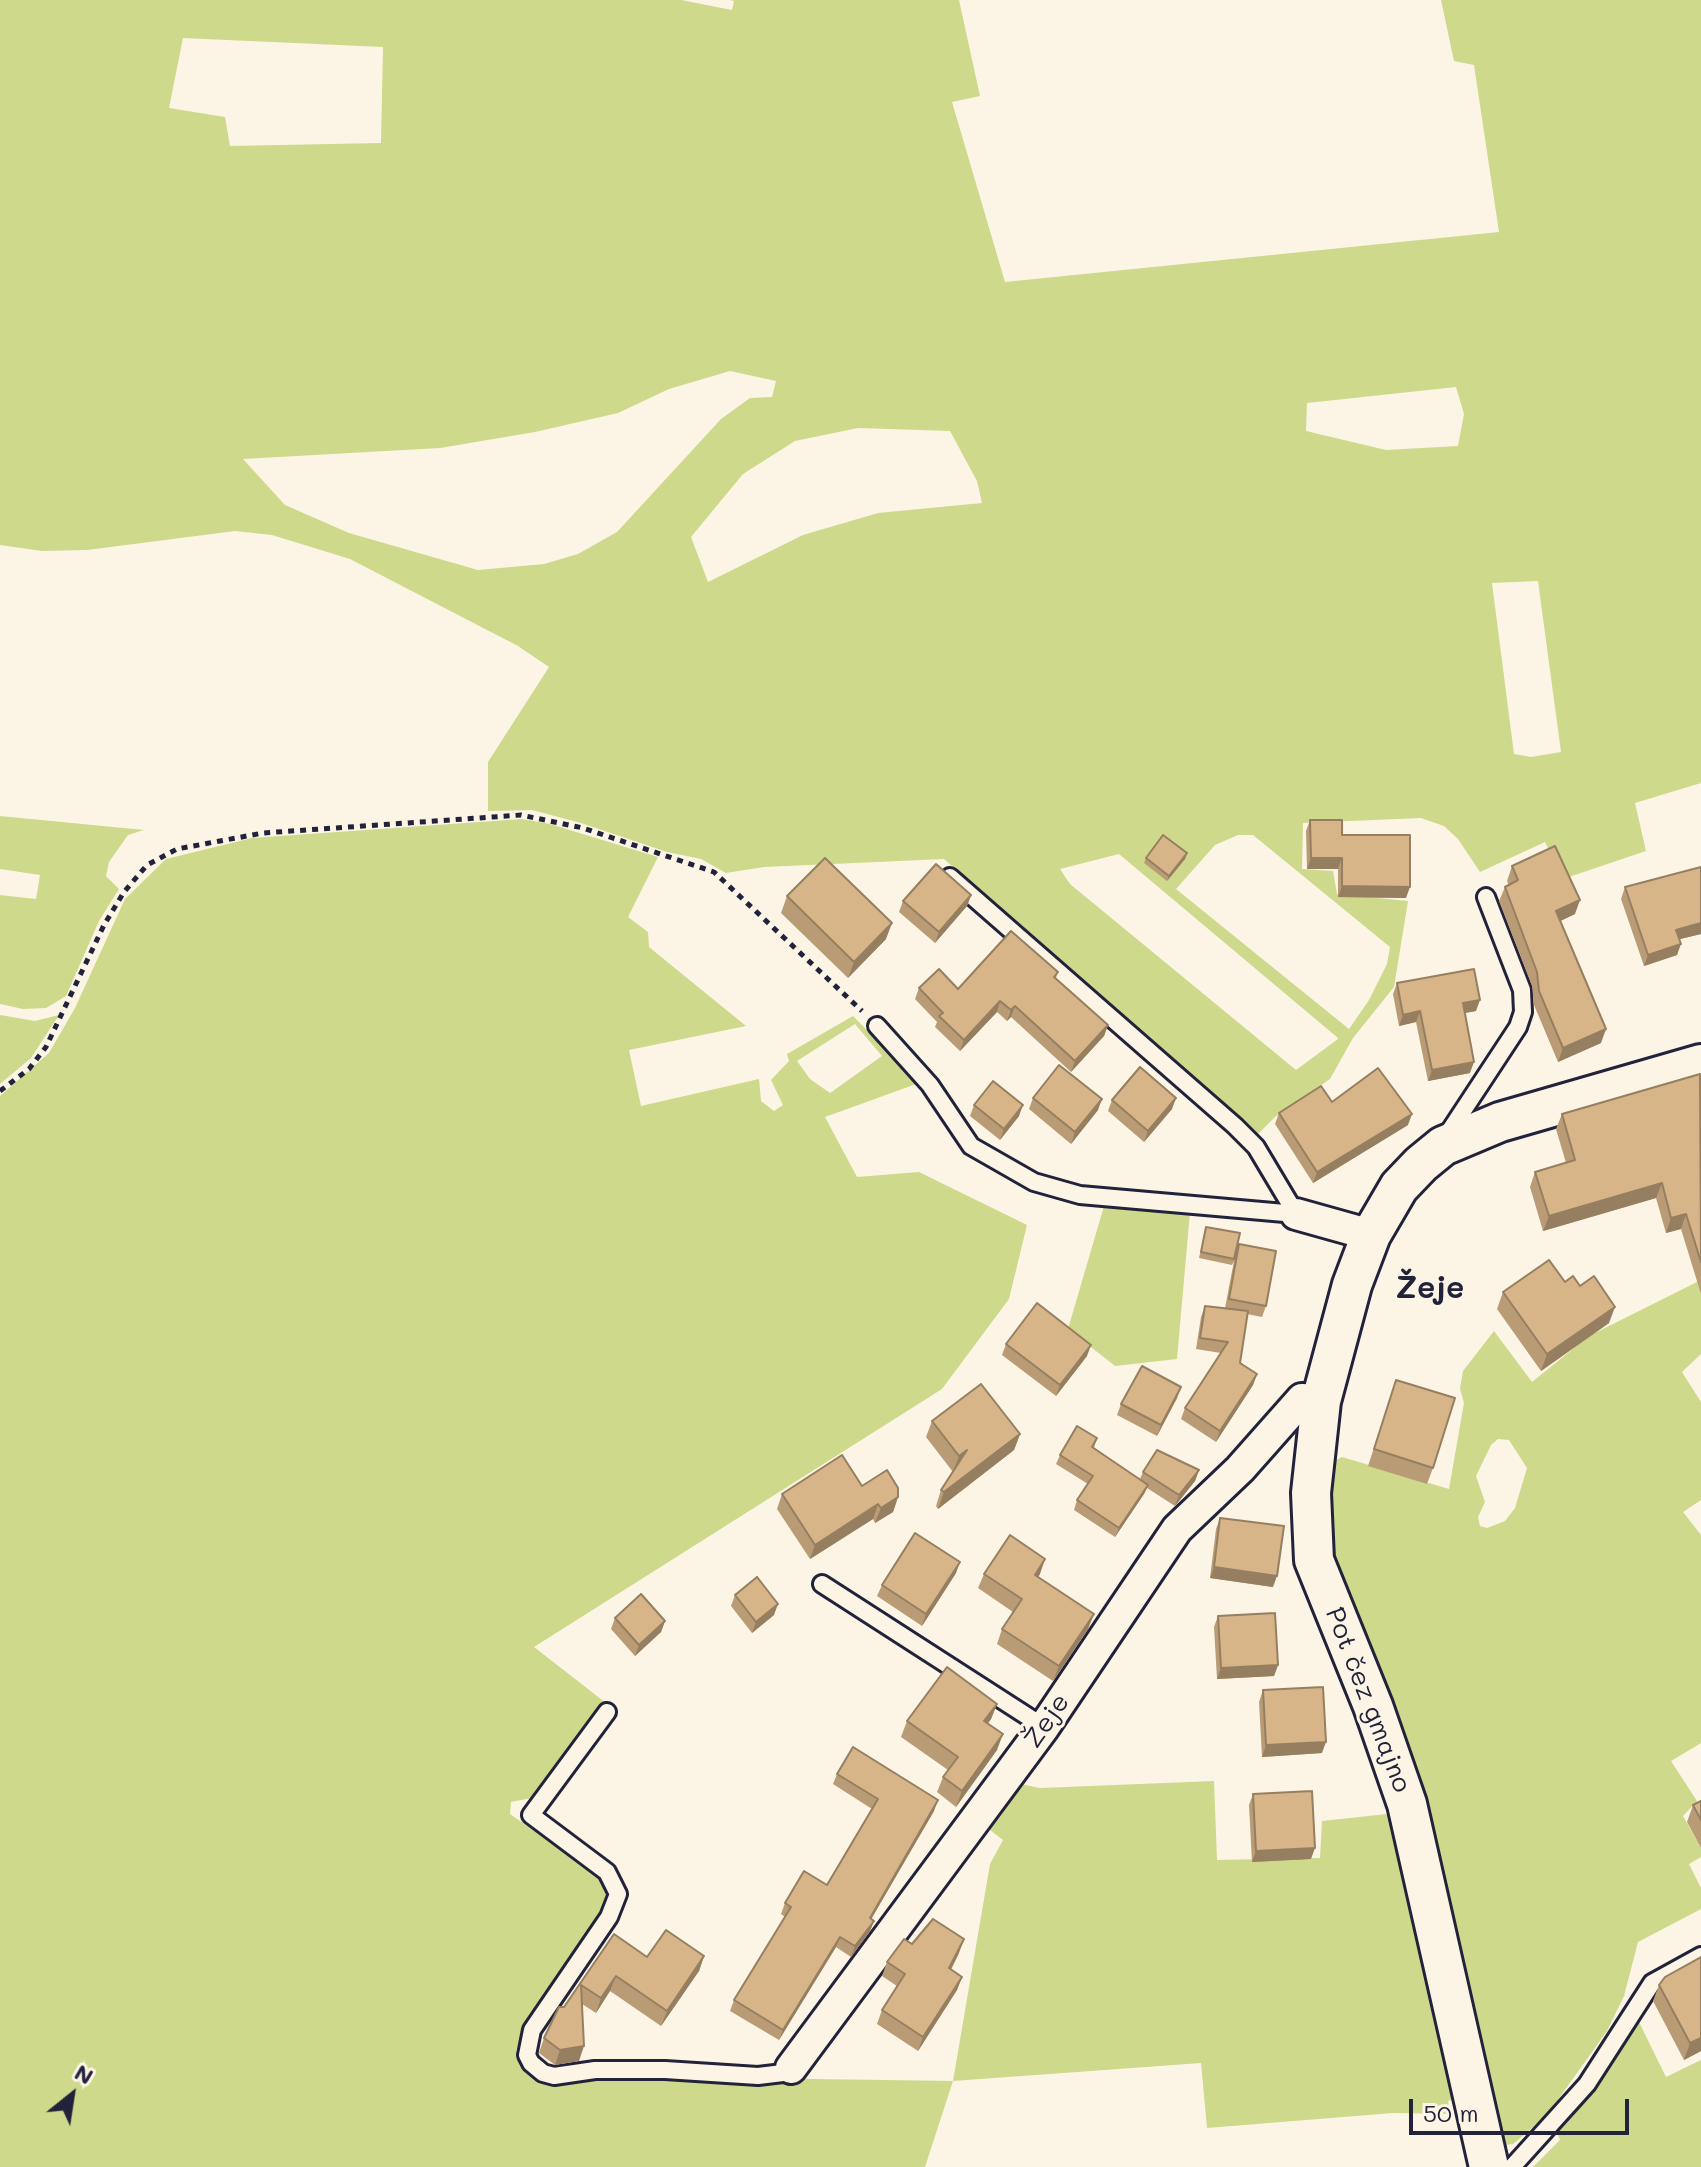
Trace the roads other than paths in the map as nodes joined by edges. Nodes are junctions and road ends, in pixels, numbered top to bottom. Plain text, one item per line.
1 (942, 870) edge
2 (1486, 897) dead end
3 (877, 1026) road end
4 (1701, 1064) edge
5 (1474, 1090) junction
6 (1500, 1122) junction
7 (1443, 1146) junction
8 (1296, 1214) junction
9 (1371, 1235) junction
10 (1321, 1401) junction
11 (822, 1584) dead end
12 (607, 1712) dead end
13 (1044, 1727) junction
14 (1701, 1956) edge
15 (791, 2068) joint
16 (1489, 2167) edge
17 (1512, 2167) edge

1 - 8 lane
2 - 5 lane
3 - 8 lane
4 - 6 street, Pot čez gmajno
5 - 6 lane
5 - 7 lane
6 - 7 street, Pot čez gmajno
7 - 9 street, Pot čez gmajno
8 - 9 street
9 - 10 street, Pot čez gmajno
10 - 13 street, Žeje
10 - 16 street, Pot čez gmajno
11 - 13 lane
12 - 15 lane
13 - 15 street, Žeje
14 - 17 lane

